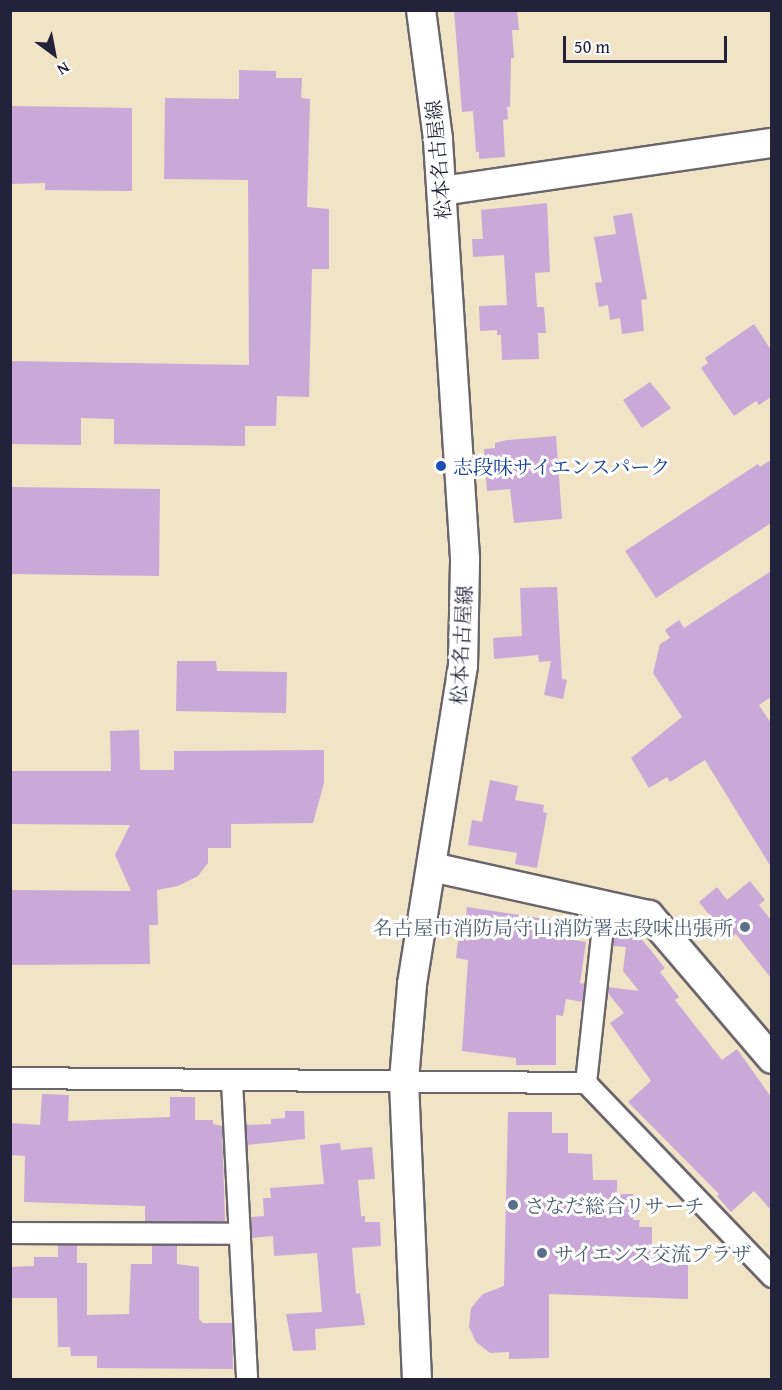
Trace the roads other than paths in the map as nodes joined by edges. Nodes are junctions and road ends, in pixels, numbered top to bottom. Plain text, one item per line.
1 (421, 10) edge
2 (771, 143) edge
3 (442, 191) junction
4 (432, 867) junction
5 (605, 907) junction
6 (771, 1059) edge
7 (10, 1078) edge
8 (404, 1080) junction
9 (232, 1081) junction
10 (586, 1083) junction
11 (10, 1233) edge
12 (240, 1234) junction
13 (771, 1277) edge
14 (247, 1380) edge
15 (417, 1380) edge

1 - 3 main road, 松本名古屋線
2 - 3 main road
3 - 4 main road, 松本名古屋線
4 - 5 main road
4 - 8 main road, 松本名古屋線
5 - 6 main road
5 - 10 street
7 - 9 street
8 - 9 street
8 - 10 street
8 - 15 main road, 松本名古屋線
9 - 12 street
10 - 13 street
11 - 12 street
12 - 14 street

